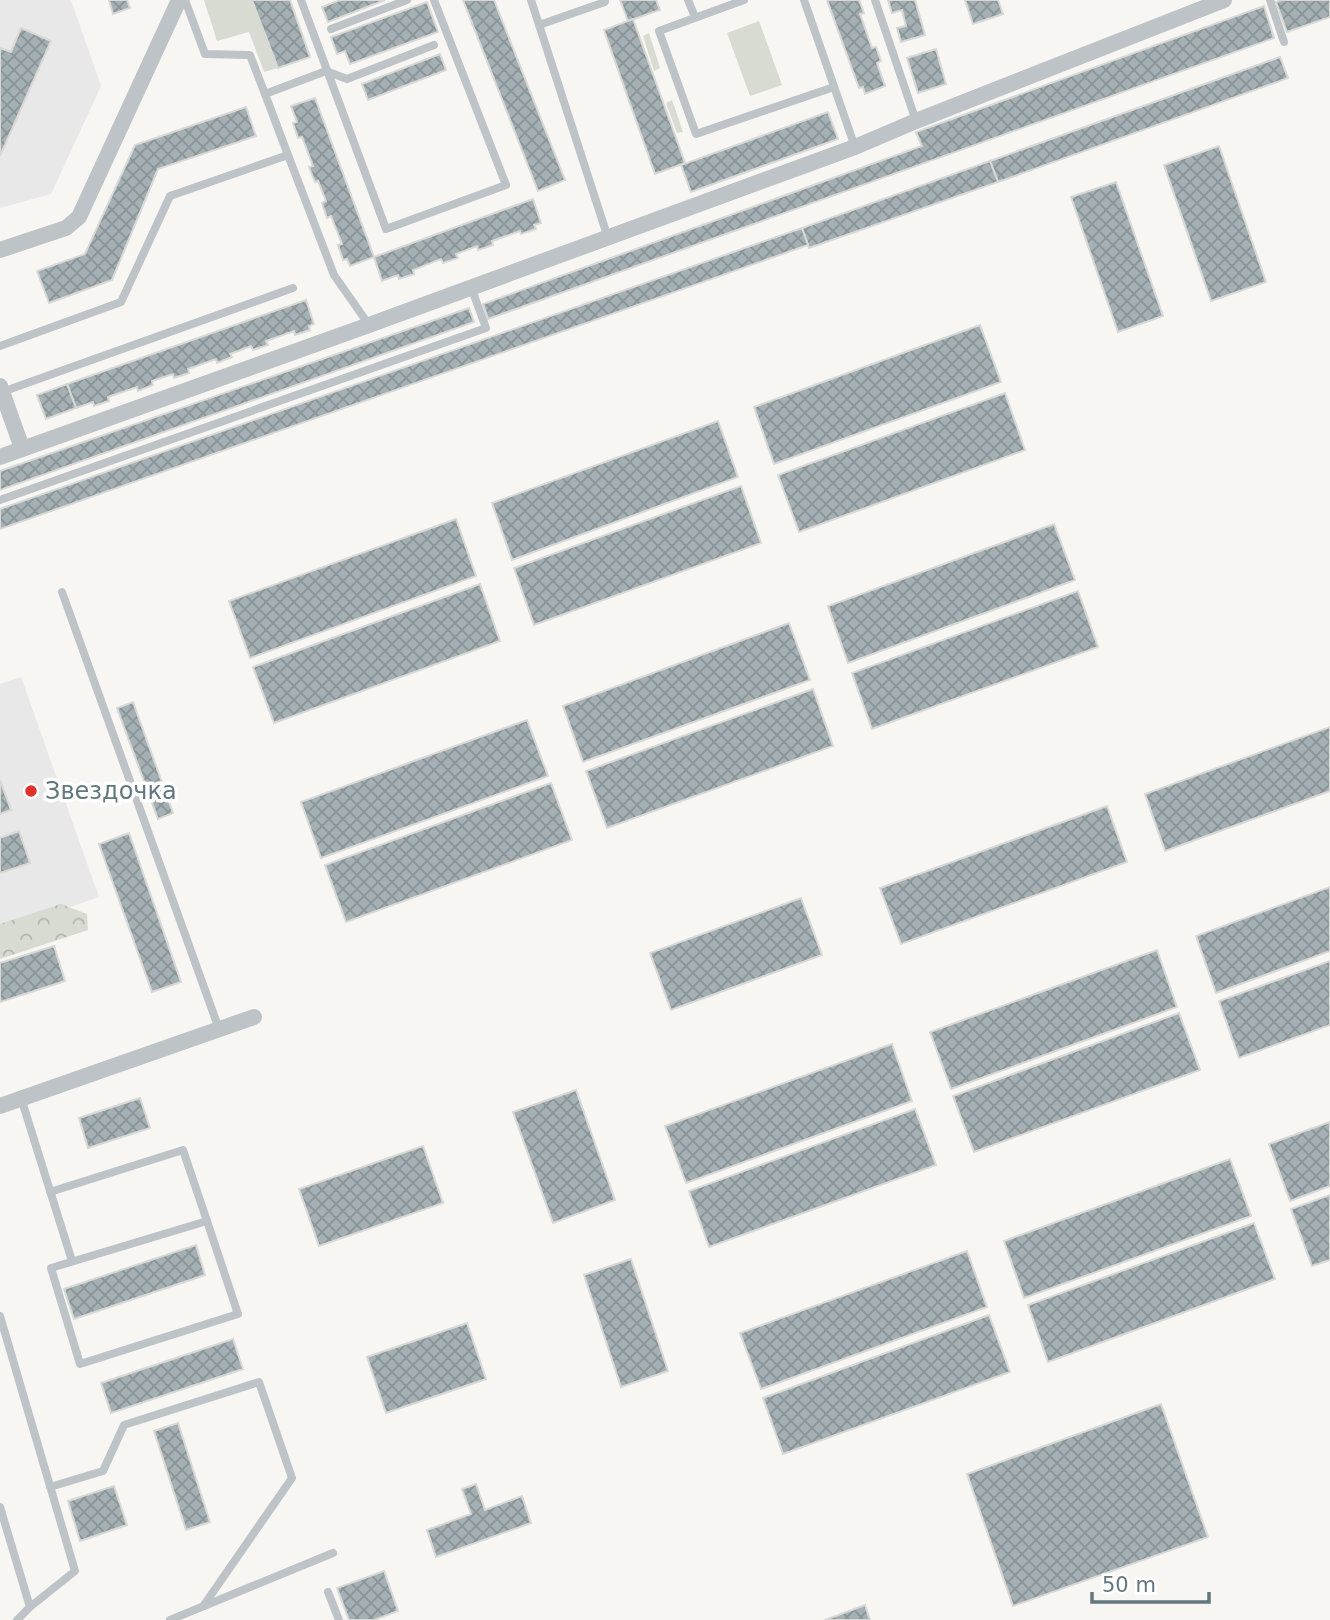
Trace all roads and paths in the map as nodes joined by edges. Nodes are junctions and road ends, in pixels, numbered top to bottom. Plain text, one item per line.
1 (179, 0) edge
2 (185, 0) edge
3 (301, 0) edge
4 (407, 0) edge
5 (434, 0) edge
6 (531, 0) edge
7 (605, 0) edge
8 (688, 0) edge
9 (744, 0) edge
10 (804, 0) edge
11 (874, 0) edge
12 (1224, 0) edge
13 (1270, 0) edge
14 (695, 17) junction
15 (539, 25) junction
16 (331, 29) dead end
17 (1284, 42) dead end
18 (434, 45) dead end
19 (326, 71) junction
20 (834, 87) junction
21 (265, 94) junction
22 (916, 121) junction
23 (855, 147) junction
24 (288, 155) junction
25 (608, 238) junction
26 (0, 250) edge
27 (471, 287) junction
28 (293, 288) dead end
29 (369, 325) junction
30 (0, 346) edge
31 (1, 389) edge
32 (22, 448) junction
33 (0, 457) edge
34 (0, 500) edge
35 (62, 592) dead end
36 (254, 1017) dead end
37 (219, 1029) junction
38 (21, 1098) junction
39 (0, 1106) edge
40 (50, 1192) junction
41 (207, 1221) junction
42 (72, 1261) junction
43 (0, 1316) edge
44 (50, 1487) junction
45 (0, 1507) edge
46 (333, 1553) dead end
47 (328, 1592) dead end
48 (204, 1605) junction
49 (30, 1607) junction
50 (17, 1620) edge
51 (170, 1620) edge
52 (339, 1620) edge

1 - 26 street
2 - 21 lane
3 - 19 lane
4 - 16 lane
5 - 19 lane
6 - 15 lane
7 - 15 lane
8 - 14 lane
9 - 14 lane
10 - 20 lane
11 - 22 lane
12 - 22 street
13 - 17 lane
14 - 20 lane
15 - 25 lane
18 - 19 lane
19 - 21 lane
20 - 23 lane
21 - 24 lane
22 - 23 street
23 - 25 street
24 - 29 lane
24 - 30 lane
25 - 27 street
27 - 29 street
27 - 34 lane
28 - 31 lane
29 - 32 street
31 - 32 street
32 - 33 street
35 - 37 lane
36 - 37 street
37 - 38 street
38 - 39 street
38 - 40 lane
40 - 41 lane
40 - 42 lane
41 - 42 lane
41 - 42 lane
43 - 44 lane
44 - 48 lane
44 - 49 lane
45 - 49 lane
46 - 48 lane
47 - 52 lane
48 - 51 lane
49 - 50 lane

